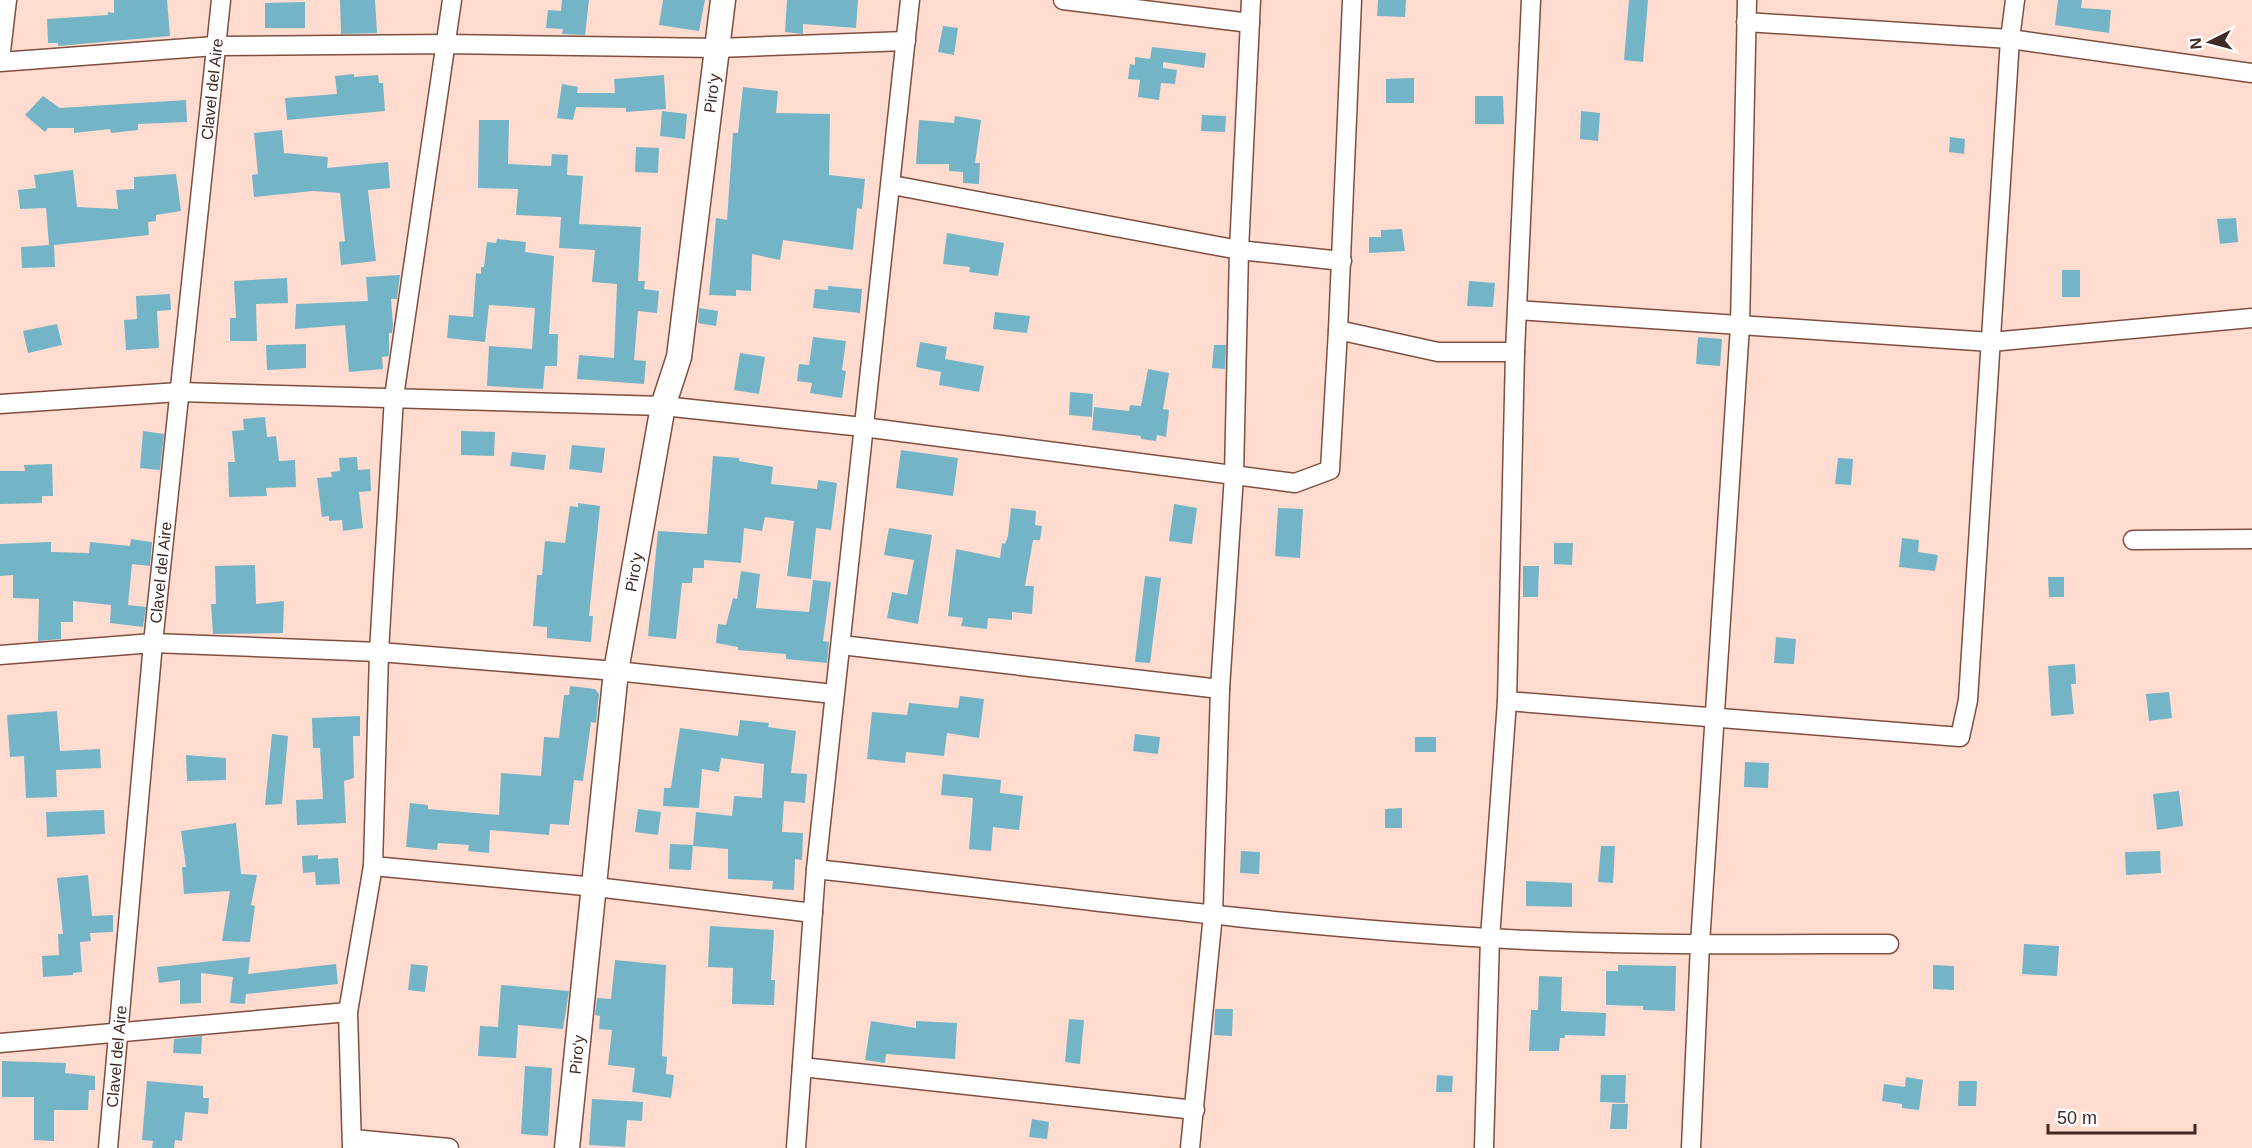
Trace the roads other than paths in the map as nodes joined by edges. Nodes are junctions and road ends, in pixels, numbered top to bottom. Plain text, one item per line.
1 (7, 0) edge
2 (221, 0) edge
3 (452, 0) edge
4 (723, 0) edge
5 (910, 0) edge
6 (1063, 0) edge
7 (1251, 0) edge
8 (1352, 0) edge
9 (1531, 0) edge
10 (1747, 0) edge
11 (2015, 0) edge
12 (1746, 22) junction
13 (1250, 23) junction
14 (2010, 39) junction
15 (906, 41) junction
16 (447, 44) junction
17 (215, 46) junction
18 (718, 48) junction
19 (0, 61) edge
20 (2252, 72) edge
21 (892, 185) junction
22 (1239, 250) junction
23 (1342, 261) junction
24 (1518, 309) junction
25 (2252, 318) edge
26 (1740, 326) junction
27 (1338, 330) junction
28 (1991, 342) junction
29 (1515, 352) junction
30 (179, 392) junction
31 (394, 397) junction
32 (0, 404) edge
33 (663, 406) junction
34 (863, 427) junction
35 (1234, 475) junction
36 (2252, 539) edge
37 (2133, 540) dead end
38 (153, 643) junction
39 (841, 645) junction
40 (379, 652) junction
41 (0, 656) edge
42 (616, 670) junction
43 (1220, 689) junction
44 (834, 694) junction
45 (1507, 701) junction
46 (1716, 718) junction
47 (373, 866) junction
48 (816, 869) junction
49 (596, 887) junction
50 (813, 913) junction
51 (1213, 914) junction
52 (1490, 938) junction
53 (1700, 944) junction
54 (1889, 944) dead end
55 (348, 1012) junction
56 (119, 1031) junction
57 (0, 1043) edge
58 (802, 1067) junction
59 (1195, 1110) junction
60 (352, 1144) edge
61 (108, 1148) edge
62 (449, 1148) edge
63 (567, 1148) edge
64 (796, 1148) edge
65 (1190, 1148) edge
66 (1484, 1148) edge
67 (1691, 1148) edge

1 - 19 street
2 - 17 street, Clavel del Aire
3 - 16 street
4 - 18 main road, Piro'y
5 - 15 street
6 - 13 street
7 - 13 street
8 - 23 street
9 - 24 street
10 - 12 street
11 - 14 street
12 - 14 street
12 - 26 street
13 - 22 street
14 - 20 street
14 - 28 street
15 - 18 street
15 - 21 street
16 - 17 street
16 - 18 street
16 - 31 street
17 - 19 street
17 - 30 street, Clavel del Aire
18 - 33 main road, Piro'y
21 - 22 street
21 - 34 street
22 - 23 street
22 - 35 street
23 - 27 street
24 - 26 street
24 - 29 street
25 - 28 street
26 - 28 street
26 - 46 street
27 - 29 street
27 - 35 street
28 - 46 street
29 - 45 street
30 - 31 street
30 - 32 street
30 - 38 street, Clavel del Aire
31 - 33 street
31 - 40 street
33 - 34 street
33 - 42 main road, Piro'y
34 - 35 street
34 - 39 street
35 - 43 street
36 - 37 street
38 - 40 street
38 - 41 street
38 - 56 street, Clavel del Aire
39 - 43 street
39 - 44 street
40 - 42 street
40 - 47 street
42 - 44 street
42 - 49 main road, Piro'y
43 - 51 street
44 - 48 street
45 - 46 street
45 - 52 street
46 - 53 street
47 - 49 street
47 - 55 street
48 - 50 street
48 - 51 street
49 - 50 street
49 - 63 main road, Piro'y
50 - 58 street
51 - 52 street
51 - 59 street
52 - 53 street
52 - 66 street
53 - 54 street
53 - 67 street
55 - 56 street
55 - 60 street
56 - 57 street
56 - 61 street, Clavel del Aire
58 - 59 street
58 - 64 street
59 - 65 street
60 - 62 street

